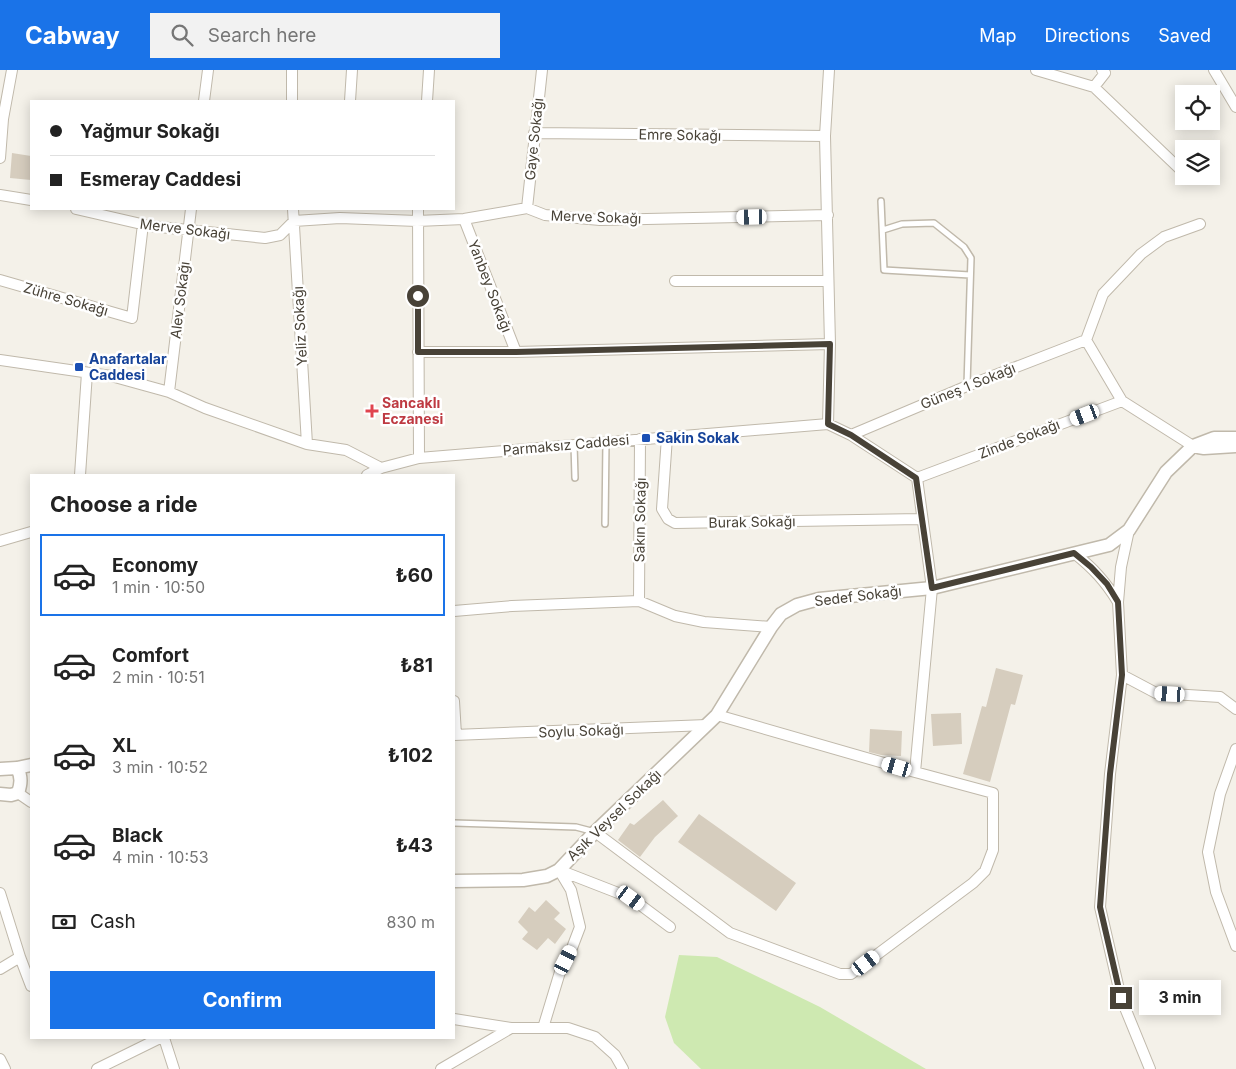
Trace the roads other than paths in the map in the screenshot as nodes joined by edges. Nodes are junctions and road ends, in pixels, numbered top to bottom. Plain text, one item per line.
1 (12, 70) edge
2 (208, 70) edge
3 (292, 70) edge
4 (352, 70) edge
5 (429, 70) edge
6 (542, 70) edge
7 (829, 70) edge
8 (1036, 70) edge
9 (1102, 70) edge
10 (1214, 70) edge
11 (1094, 86) junction
12 (204, 100) edge
13 (292, 100) edge
14 (350, 100) edge
15 (427, 100) edge
16 (1236, 107) edge
17 (2, 118) edge
18 (534, 133) junction
19 (825, 136) junction
20 (0, 158) edge
21 (1175, 164) edge
22 (0, 195) edge
23 (30, 200) edge
24 (881, 202) dead end
25 (527, 208) junction
26 (80, 210) edge
27 (191, 210) edge
28 (293, 210) edge
29 (418, 210) edge
30 (341, 214) edge
31 (828, 215) junction
32 (464, 219) junction
33 (294, 221) junction
34 (417, 221) junction
35 (143, 224) junction
36 (1200, 224) dead end
37 (189, 230) junction
38 (883, 230) junction
39 (970, 274) junction
40 (0, 280) edge
41 (828, 281) junction
42 (675, 282) dead end
43 (1086, 340) junction
44 (830, 344) junction
45 (418, 352) junction
46 (516, 352) junction
47 (0, 360) edge
48 (87, 373) junction
49 (967, 386) junction
50 (169, 392) junction
51 (1122, 400) junction
52 (828, 424) junction
53 (851, 435) junction
54 (667, 437) junction
55 (1236, 438) edge
56 (640, 439) junction
57 (606, 442) junction
58 (307, 444) junction
59 (574, 444) junction
60 (1193, 446) junction
61 (1236, 446) edge
62 (419, 458) junction
63 (381, 468) junction
64 (80, 474) edge
65 (368, 474) edge
66 (575, 478) dead end
67 (916, 478) junction
68 (922, 519) junction
69 (605, 524) dead end
70 (1129, 530) junction
71 (30, 532) edge
72 (0, 541) edge
73 (1074, 553) junction
74 (932, 588) junction
75 (638, 602) junction
76 (1118, 602) junction
77 (455, 611) edge
78 (771, 627) junction
79 (1122, 675) junction
80 (1236, 709) edge
81 (717, 715) junction
82 (708, 725) junction
83 (455, 735) edge
84 (1236, 749) edge
85 (30, 766) edge
86 (16, 768) junction
87 (0, 769) edge
88 (915, 772) junction
89 (18, 793) junction
90 (0, 794) edge
91 (30, 801) edge
92 (455, 824) edge
93 (595, 832) junction
94 (559, 870) junction
95 (455, 881) edge
96 (0, 893) edge
97 (670, 927) dead end
98 (1236, 946) edge
99 (20, 957) junction
100 (0, 969) edge
101 (30, 983) edge
102 (455, 1019) edge
103 (512, 1028) junction
104 (543, 1028) junction
105 (160, 1039) edge
106 (162, 1039) edge
107 (0, 1058) edge
108 (5, 1069) edge
109 (97, 1069) edge
110 (174, 1069) edge
111 (441, 1069) edge
112 (623, 1069) edge
113 (1150, 1069) edge

1 - 17 street
2 - 12 street
3 - 13 street
4 - 14 street
5 - 15 street
6 - 18 street, Gaye Sokağı
7 - 19 street
8 - 11 street
9 - 11 street
10 - 16 street
11 - 21 street
17 - 20 street
18 - 19 street, Emre Sokağı
18 - 25 street, Gaye Sokağı
19 - 31 street
22 - 23 street
24 - 38 lane
25 - 31 street, Merve Sokağı
25 - 32 street, Merve Sokağı
26 - 35 street, Merve Sokağı
27 - 37 street, Alev Sokağı
28 - 33 street, Yeliz Sokağı
29 - 34 street
30 - 33 street, Merve Sokağı
30 - 34 street, Merve Sokağı
31 - 41 street
32 - 34 street, Merve Sokağı
32 - 46 street, Yanbey Sokağı
33 - 37 street, Merve Sokağı
33 - 58 street, Yeliz Sokağı
34 - 45 street
35 - 37 street, Merve Sokağı
35 - 40 street, Zühre Sokağı
36 - 43 street
37 - 50 street, Alev Sokağı
38 - 39 lane
38 - 39 lane
39 - 49 lane
41 - 42 street
41 - 44 street
43 - 49 street, Güneş 1 Sokağı
43 - 51 street
44 - 46 street
44 - 52 street
45 - 46 street
45 - 62 street
47 - 48 street
48 - 50 street
48 - 64 street
49 - 53 street, Güneş 1 Sokağı
50 - 58 street
51 - 60 street
51 - 67 street, Zinde Sokağı
52 - 53 street
52 - 54 street, Parmaksız Caddesi
53 - 67 street
54 - 56 street, Parmaksız Caddesi
54 - 68 street, Burak Sokağı
55 - 60 street
56 - 57 street, Parmaksız Caddesi
56 - 75 street, Sakın Sokağı
57 - 59 street, Parmaksız Caddesi
57 - 69 lane
58 - 63 street
59 - 62 street, Parmaksız Caddesi
59 - 66 lane
60 - 61 street
60 - 70 street, Sedef Sokağı
62 - 63 street, Parmaksız Caddesi
63 - 65 street, Parmaksız Caddesi
67 - 68 street
68 - 74 street
70 - 73 street, Sedef Sokağı
70 - 76 street
71 - 72 street
73 - 74 street, Sedef Sokağı
73 - 76 street
74 - 78 street, Sedef Sokağı
74 - 88 street
75 - 77 street
75 - 78 street
76 - 79 street
78 - 81 street, Aşık Veysel Sokağı
79 - 80 street
79 - 113 street
81 - 82 street, Aşık Veysel Sokağı
81 - 88 street
82 - 83 street, Soylu Sokağı
82 - 93 street, Aşık Veysel Sokağı
84 - 98 street
85 - 86 street
86 - 87 street
86 - 89 street
88 - 93 street
89 - 90 street
89 - 91 street
92 - 93 lane
93 - 94 street, Aşık Veysel Sokağı
94 - 95 street
94 - 97 street
94 - 104 street, Aşık Veysel Sokağı
96 - 99 street
99 - 100 street
99 - 101 street
102 - 103 street
103 - 104 street
103 - 111 street
104 - 112 street
105 - 109 street
106 - 110 street
107 - 108 street

